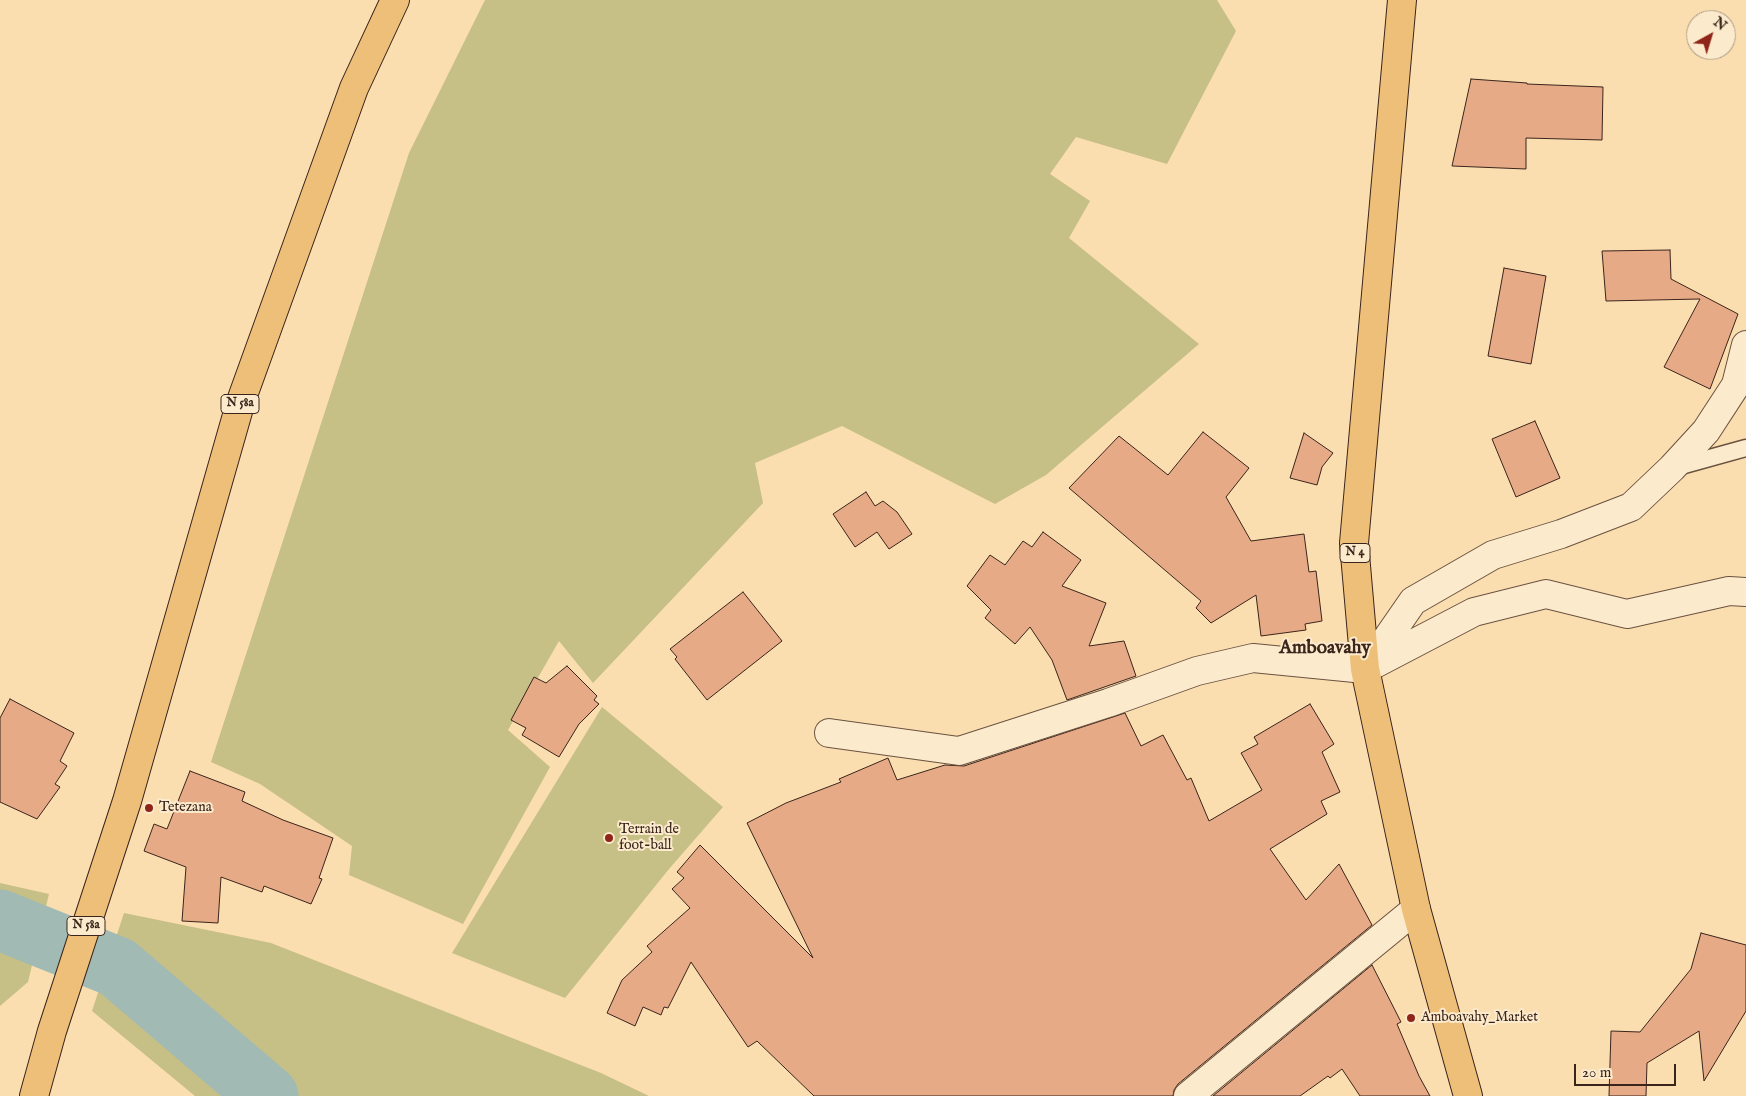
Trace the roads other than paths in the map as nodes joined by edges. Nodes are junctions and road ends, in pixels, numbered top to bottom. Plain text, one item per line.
1 (395, 0) edge
2 (1402, 0) edge
3 (1746, 346) edge
4 (1746, 448) edge
5 (1672, 468) junction
6 (1746, 592) edge
7 (1365, 669) junction
8 (829, 733) dead end
9 (1416, 909) junction
10 (34, 1096) edge
11 (1188, 1096) edge
12 (1468, 1096) edge

1 - 10 main road, N 58a
2 - 7 main road, N 4
3 - 5 street
4 - 5 lane
5 - 7 street
6 - 7 street
7 - 8 street
7 - 9 main road, N 4
9 - 11 street
9 - 12 main road, N 4

